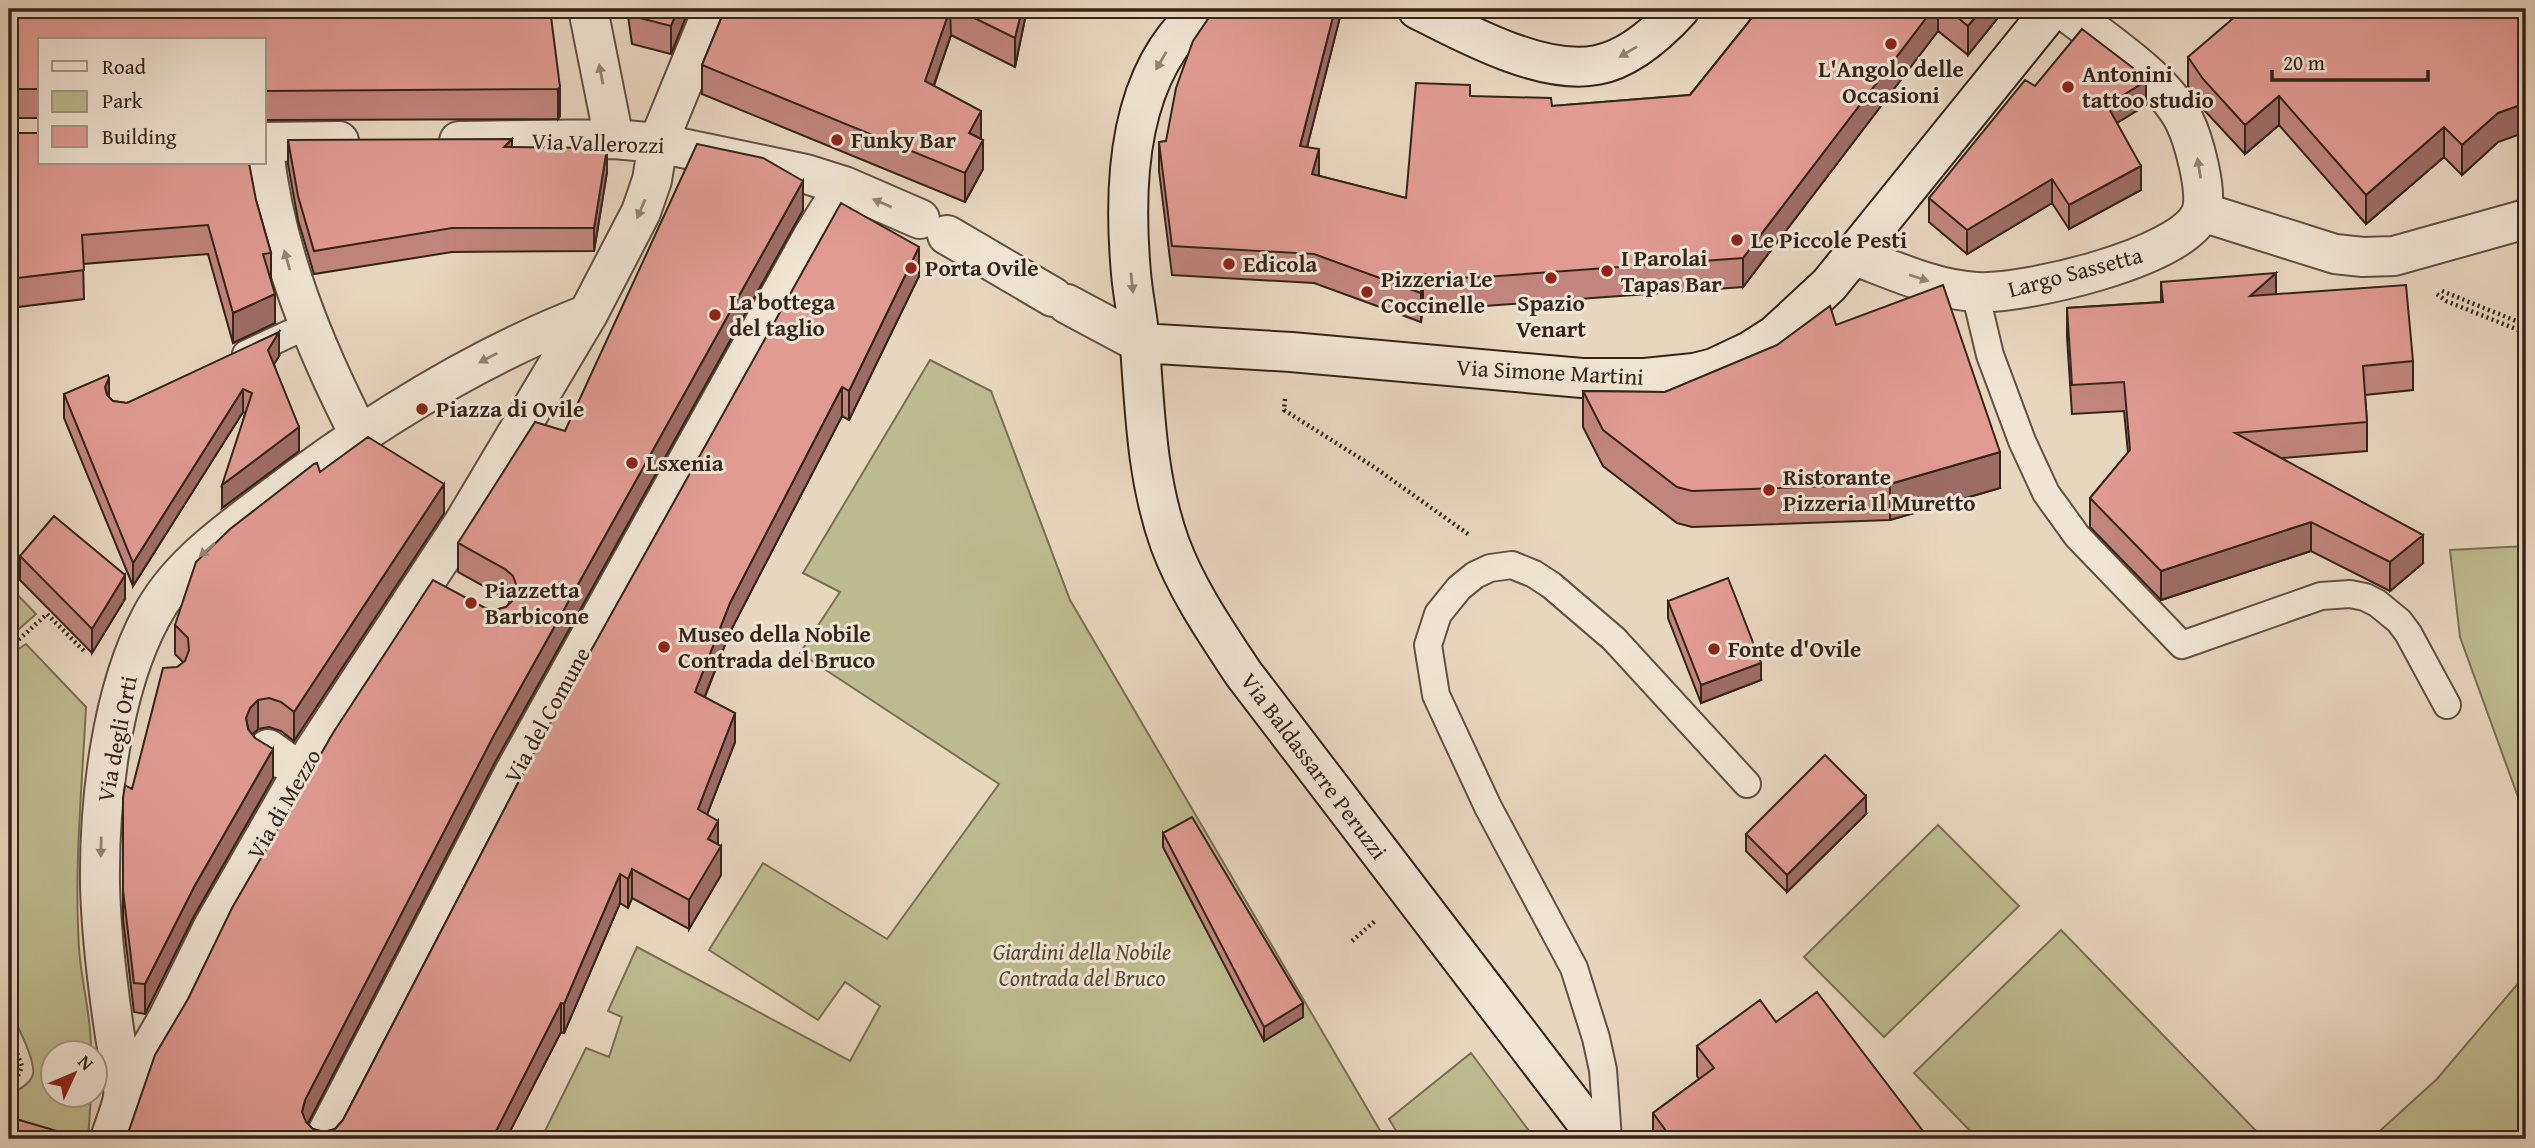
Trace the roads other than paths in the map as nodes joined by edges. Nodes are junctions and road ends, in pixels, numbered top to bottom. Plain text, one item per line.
1 (588, 9) edge
2 (713, 9) edge
3 (1204, 9) edge
4 (1417, 9) edge
5 (1680, 9) edge
6 (2052, 9) edge
7 (2063, 9) edge
8 (614, 139) junction
9 (374, 141) edge
10 (429, 141) edge
11 (266, 142) edge
12 (658, 143) junction
13 (266, 163) edge
14 (844, 186) junction
15 (2202, 212) junction
16 (2526, 219) edge
17 (1855, 256) junction
18 (1975, 292) junction
19 (588, 314) junction
20 (308, 325) junction
21 (1140, 344) junction
22 (221, 366) edge
23 (360, 436) junction
24 (426, 580) junction
25 (460, 598) edge
26 (136, 651) junction
27 (169, 676) edge
28 (2447, 705) dead end
29 (1747, 784) dead end
30 (123, 1096) junction
31 (110, 1139) edge
32 (324, 1139) edge
33 (1599, 1139) edge
34 (1608, 1139) edge

8 -> 1 street
2 - 12 street
3 -> 21 street, Via Baldassarre Peruzzi
5 -> 4 street
6 - 17 street, Via Simone Martini
15 -> 7 street
8 - 10 street, Via Vallerozzi
8 - 12 street, Via Vallerozzi
9 - 11 street
12 - 14 street, Via Vallerozzi
12 -> 19 street
20 -> 13 street
21 -> 14 street, Via Vallerozzi
14 - 32 street, Via del Comune
15 - 16 street
15 - 18 street, Largo Sassetta
17 -> 18 street, Largo Sassetta
17 - 21 street, Via Simone Martini
18 - 28 lane
19 -> 23 street
19 - 24 street, Via di Mezzo
20 - 22 lane
20 - 23 street
21 - 33 street, Via Baldassarre Peruzzi
23 -> 26 street, Via degli Orti
24 - 25 street
24 - 30 street, Via di Mezzo
26 - 27 street
26 -> 30 street, Via degli Orti
29 - 34 lane
30 - 31 street, Via degli Orti

